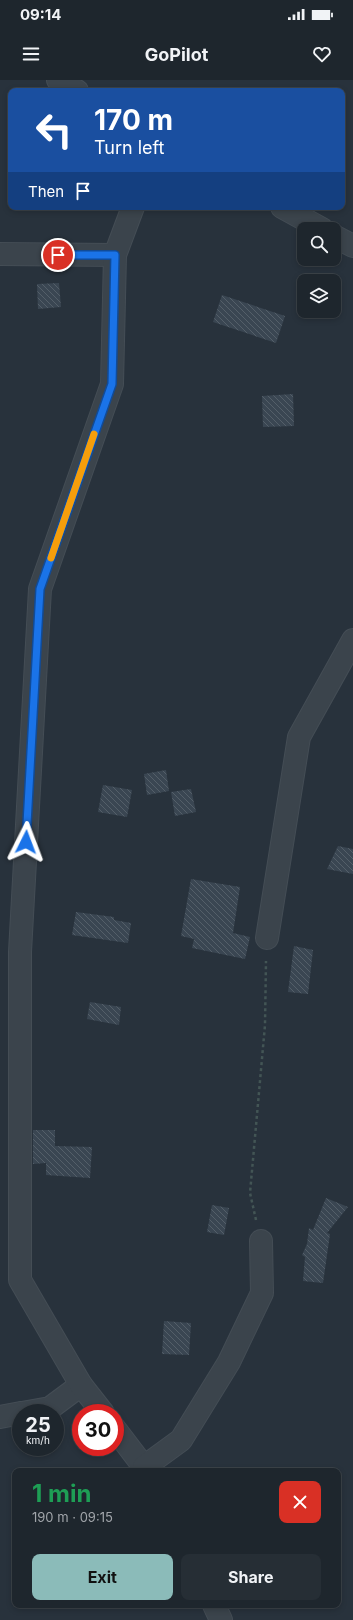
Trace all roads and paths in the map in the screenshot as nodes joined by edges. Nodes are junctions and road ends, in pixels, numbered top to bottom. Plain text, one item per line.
1 (58, 80) edge
2 (72, 88) edge
3 (132, 210) edge
4 (287, 210) edge
5 (309, 222) edge
6 (341, 240) edge
7 (353, 246) edge
8 (0, 254) edge
9 (115, 255) junction
10 (353, 640) edge
11 (267, 938) joint
12 (261, 1241) joint
13 (81, 1385) junction
14 (55, 1404) edge
15 (96, 1404) edge
16 (12, 1415) edge
17 (0, 1417) edge
18 (124, 1441) edge
19 (145, 1468) edge
20 (147, 1468) edge
21 (215, 1608) edge
22 (221, 1620) edge

1 - 2 street
3 - 9 street
4 - 5 street
6 - 7 street
8 - 9 street
9 - 13 street
10 - 11 street
11 - 12 path
12 - 20 street
13 - 14 street
13 - 15 street
16 - 17 street
18 - 19 street
21 - 22 street

